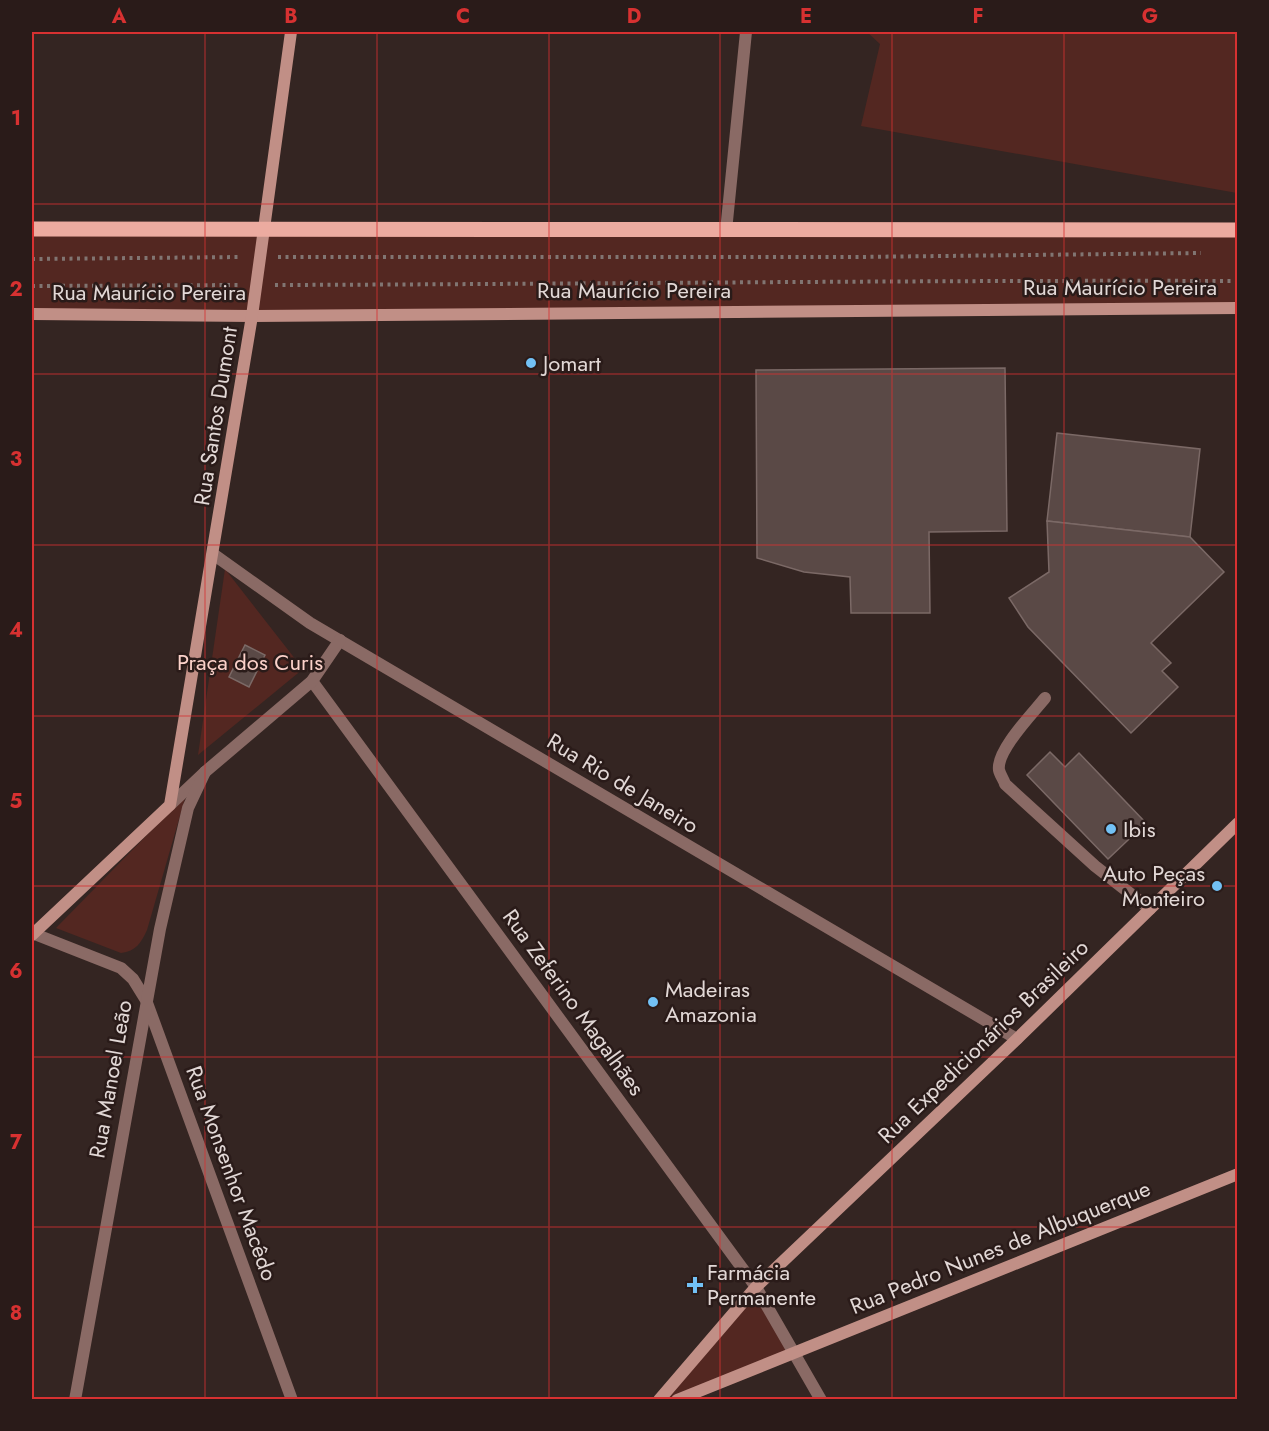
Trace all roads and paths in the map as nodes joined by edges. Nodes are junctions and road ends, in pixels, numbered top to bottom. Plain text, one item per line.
1 (291, 32) edge
2 (747, 32) edge
3 (32, 229) edge
4 (1238, 230) edge
5 (264, 231) junction
6 (726, 231) junction
7 (1202, 253) dead end
8 (260, 257) junction
9 (32, 259) edge
10 (1238, 281) edge
11 (256, 285) junction
12 (32, 286) edge
13 (1238, 308) edge
14 (32, 314) edge
15 (252, 316) junction
16 (213, 554) junction
17 (340, 640) junction
18 (312, 681) junction
19 (1045, 698) dead end
20 (205, 772) junction
21 (170, 805) junction
22 (1238, 824) edge
23 (1150, 909) junction
24 (32, 934) edge
25 (146, 1000) junction
26 (1017, 1039) junction
27 (1238, 1174) edge
28 (756, 1287) junction
29 (796, 1351) junction
30 (75, 1400) edge
31 (292, 1400) edge
32 (659, 1400) edge
33 (677, 1400) edge
34 (821, 1400) edge

1 - 5 street, Rua Santos Dumont
2 - 6 street
3 - 5 main road
4 - 6 main road
5 - 6 main road
5 - 8 street, Rua Santos Dumont
7 - 8 path
8 - 9 path
8 - 11 street, Rua Santos Dumont
10 - 11 path
11 - 12 path
11 - 15 street, Rua Santos Dumont
13 - 15 street, Rua Maurício Pereira
14 - 15 street, Rua Maurício Pereira
15 - 16 street, Rua Santos Dumont
16 - 17 street, Rua Rio de Janeiro
16 - 21 street, Rua Santos Dumont
17 - 18 street
17 - 26 street, Rua Rio de Janeiro
18 - 20 street
18 - 28 street, Rua Zeferino Magalhães
19 - 23 street
20 - 21 street
20 - 25 street, Rua Manoel Leão
21 - 24 street
22 - 23 street, Rua Expedicionários Brasileiro
23 - 26 street, Rua Expedicionários Brasileiro
24 - 25 street, Rua Monsenhor Macêdo
25 - 30 street, Rua Manoel Leão
25 - 31 street, Rua Monsenhor Macêdo
26 - 28 street, Rua Expedicionários Brasileiro
27 - 29 street, Rua Pedro Nunes de Albuquerque
28 - 29 street, Rua Zeferino Magalhães
28 - 32 street, Rua Expedicionários Brasileiro
29 - 33 street, Rua Pedro Nunes de Albuquerque
29 - 34 street, Rua Zeferino Magalhães

